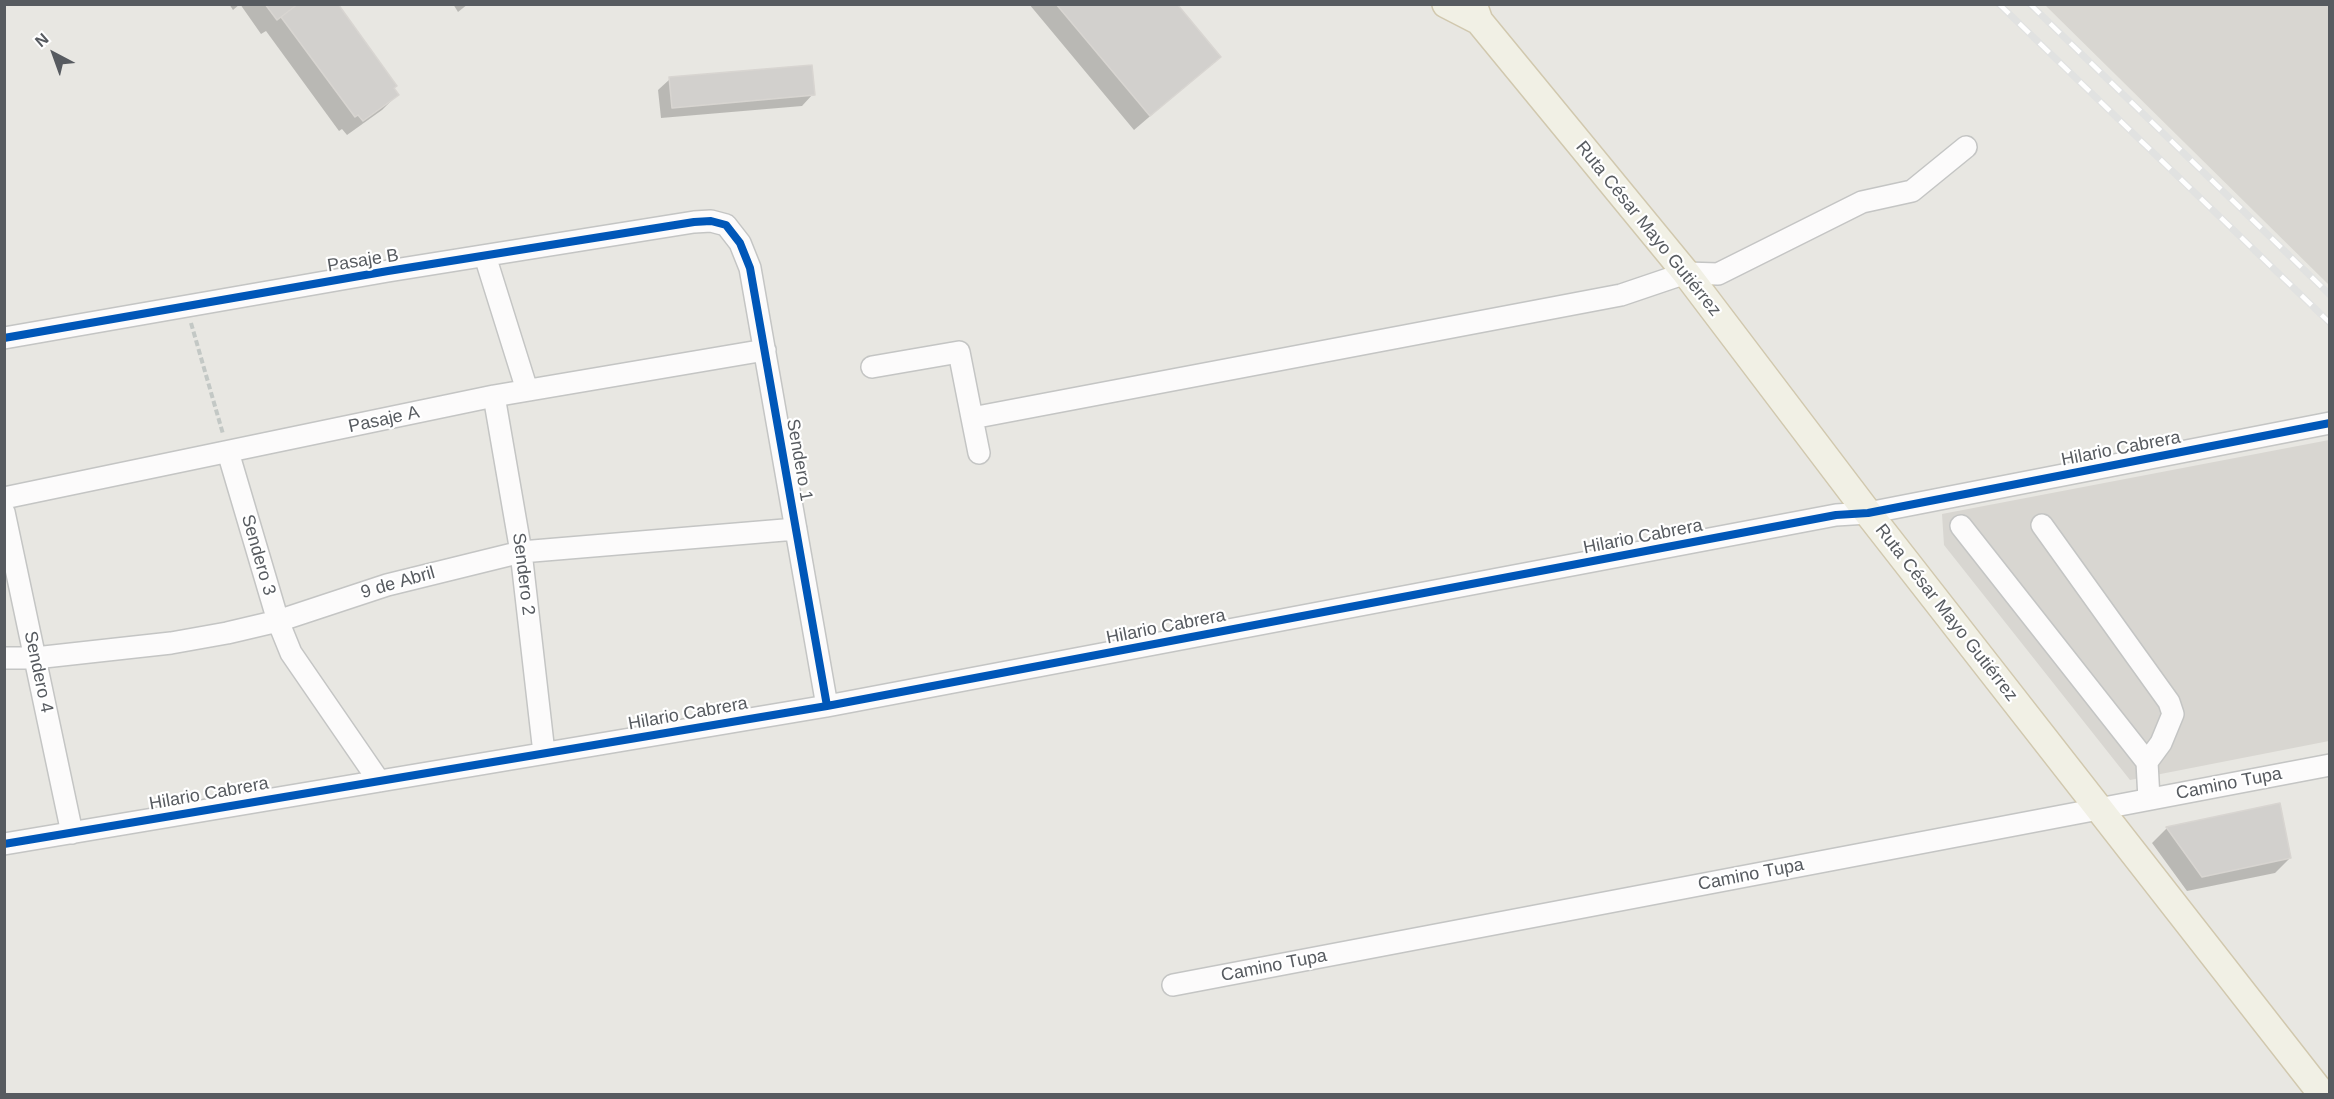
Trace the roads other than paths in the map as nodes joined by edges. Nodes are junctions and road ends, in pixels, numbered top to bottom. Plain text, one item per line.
1 (1446, 4) edge
2 (1477, 10) edge
3 (1966, 147) dead end
4 (726, 225) joint
5 (485, 256) junction
6 (1686, 273) junction
7 (4, 338) edge
8 (765, 350) junction
9 (872, 368) dead end
10 (527, 390) junction
11 (494, 396) junction
12 (972, 418) junction
13 (2330, 423) edge
14 (228, 452) junction
15 (979, 453) dead end
16 (4, 498) edge
17 (4, 512) edge
18 (1868, 513) junction
19 (2042, 525) dead end
20 (1961, 526) dead end
21 (796, 529) junction
22 (521, 552) junction
23 (278, 621) junction
24 (4, 658) edge
25 (35, 658) junction
26 (827, 706) junction
27 (544, 753) junction
28 (2147, 762) junction
29 (2330, 765) edge
30 (379, 781) junction
31 (2149, 799) junction
32 (2099, 809) junction
33 (72, 833) junction
34 (4, 844) edge
35 (1173, 985) dead end
36 (2322, 1095) edge

1 - 2 main road, Ruta César Mayo Gutiérrez
2 - 6 main road, Ruta César Mayo Gutiérrez
3 - 6 street
4 - 5 street, Pasaje B
4 - 8 street, Sendero 1
5 - 7 street, Pasaje B
5 - 10 street
6 - 12 street
6 - 18 main road, Ruta César Mayo Gutiérrez
8 - 10 street, Pasaje A
8 - 21 street, Sendero 1
9 - 12 street
10 - 11 street, Pasaje A
11 - 14 street, Pasaje A
11 - 22 street, Sendero 2
12 - 15 street
13 - 18 street, Hilario Cabrera
14 - 16 street, Pasaje A
14 - 23 street, Sendero 3
17 - 25 street, Sendero 4
18 - 26 street, Hilario Cabrera
18 - 32 main road, Ruta César Mayo Gutiérrez
19 - 28 street
20 - 28 street
21 - 22 street, 9 de Abril
21 - 26 street, Sendero 1
22 - 23 street, 9 de Abril
22 - 27 street, Sendero 2
23 - 25 street, 9 de Abril
23 - 30 street, Sendero 3
24 - 25 street, 9 de Abril
25 - 33 street, Sendero 4
26 - 27 street, Hilario Cabrera
27 - 30 street, Hilario Cabrera
28 - 31 street
29 - 31 street, Camino Tupa
30 - 33 street, Hilario Cabrera
31 - 32 street, Camino Tupa
32 - 35 street, Camino Tupa
32 - 36 main road, Ruta César Mayo Gutiérrez
33 - 34 street, Hilario Cabrera

